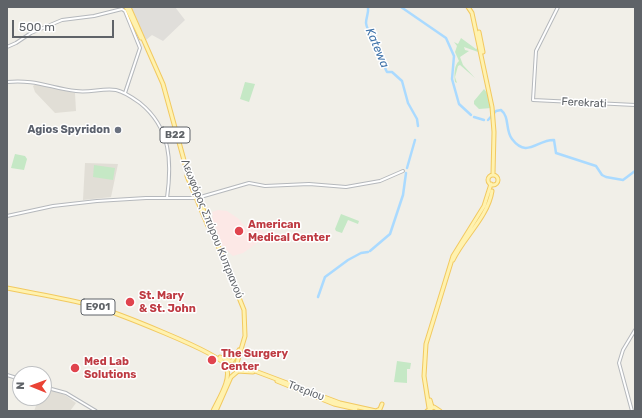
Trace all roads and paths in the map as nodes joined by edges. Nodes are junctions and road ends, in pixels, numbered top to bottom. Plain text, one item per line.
1 (128, 7) edge
2 (468, 7) edge
3 (474, 7) edge
4 (558, 7) edge
5 (473, 13) junction
6 (7, 47) edge
7 (7, 82) edge
8 (125, 93) junction
9 (635, 105) edge
10 (404, 171) dead end
11 (494, 175) junction
12 (492, 185) junction
13 (193, 190) junction
14 (167, 198) junction
15 (187, 198) junction
16 (197, 199) junction
17 (7, 216) edge
18 (7, 288) edge
19 (635, 330) edge
20 (188, 344) junction
21 (231, 361) junction
22 (238, 364) junction
23 (227, 369) junction
24 (236, 372) junction
25 (52, 390) edge
26 (430, 409) edge
27 (96, 411) edge
28 (215, 411) edge
29 (367, 411) edge
30 (375, 411) edge
31 (384, 411) edge
32 (440, 411) edge
33 (632, 411) edge

1 - 13 main road, Λεωφόρος Σπύρου Κυπριανού / B22
1 - 16 main road, Λεωφόρος Σπύρου Κυπριανού / B22
2 - 5 main road
3 - 5 main road
4 - 9 street, Ferekrati
5 - 11 main road
6 - 8 street
7 - 8 street
8 - 14 street
10 - 16 street
11 - 12 main road
11 - 12 main road
12 - 26 main road
13 - 15 street
13 - 16 main road, Λεωφόρος Σπύρου Κυπριανού
14 - 15 street
14 - 17 street
15 - 16 street
16 - 21 main road, Λεωφόρος Σπύρου Κυπριανού
16 - 22 main road, Λεωφόρος Σπύρου Κυπριανού
18 - 20 main road, E901
19 - 33 street
20 - 21 main road, E901
20 - 23 main road, E901
21 - 22 main road, Τσερίου
21 - 23 main road, Λεωφόρος Σπύρου Κυπριανού
22 - 24 main road, Λεωφόρος Σπύρου Κυπριανού
22 - 30 main road, Τσερίου
23 - 24 main road, Τσερίου
23 - 28 main road
24 - 28 main road
24 - 29 main road, Τσερίου
25 - 27 street
26 - 32 main road
30 - 31 main road, Τσερίου

